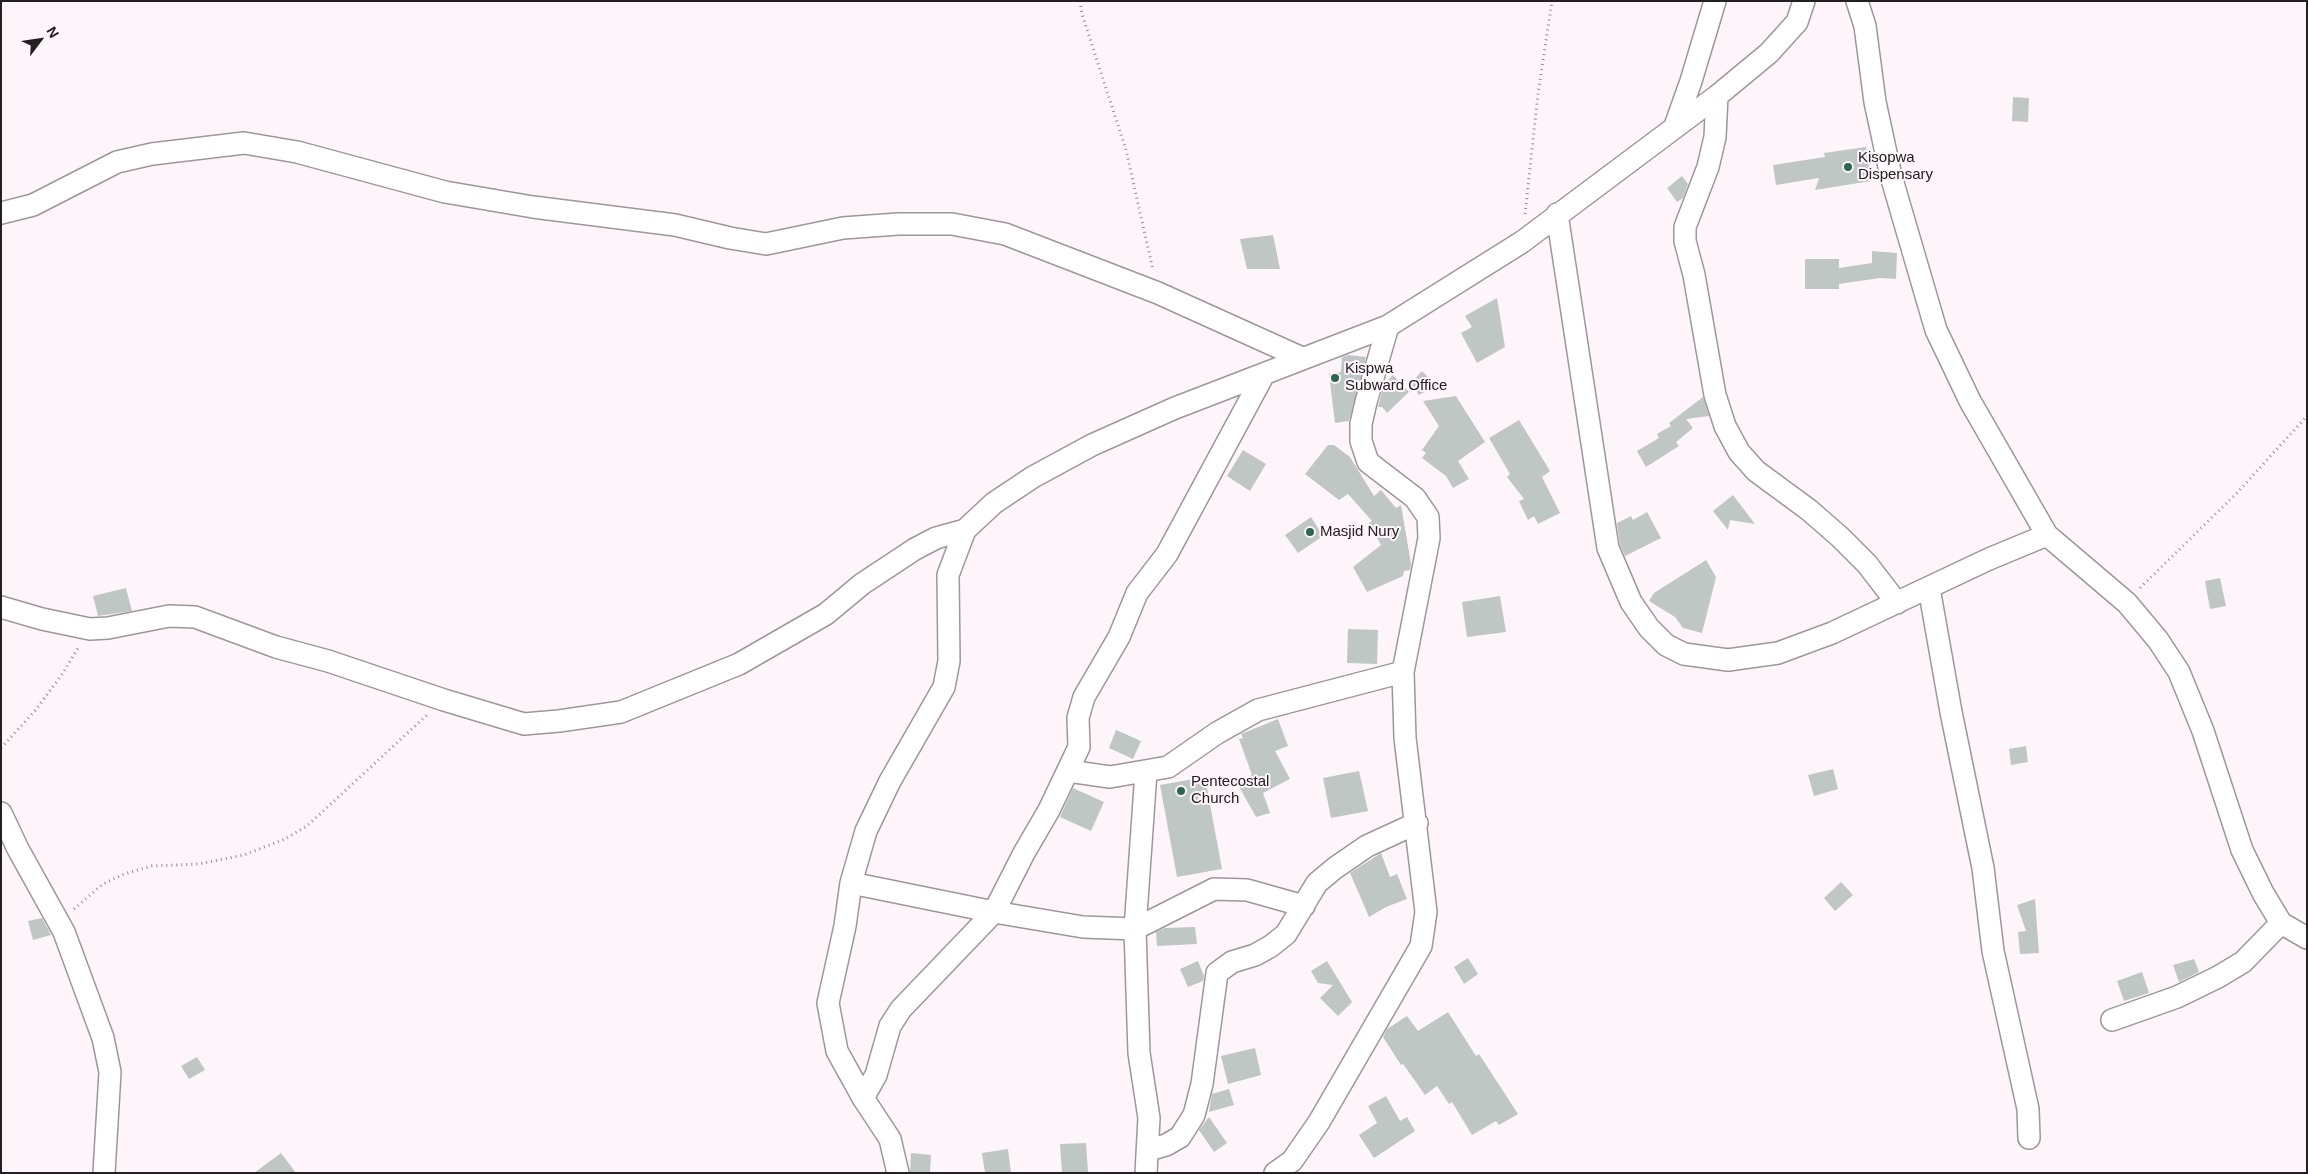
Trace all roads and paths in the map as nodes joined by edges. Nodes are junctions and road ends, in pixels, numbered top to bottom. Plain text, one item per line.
1 (1080, 1) edge
2 (1552, 1) edge
3 (1715, 1) edge
4 (1804, 1) edge
5 (1857, 1) edge
6 (1717, 96) junction
7 (1675, 126) junction
8 (1, 213) edge
9 (1557, 214) junction
10 (1522, 242) junction
11 (1158, 293) junction
12 (1388, 326) junction
13 (1302, 358) junction
14 (1264, 374) junction
15 (2307, 416) edge
16 (965, 530) junction
17 (2047, 535) junction
18 (1929, 588) junction
19 (1897, 602) junction
20 (2126, 603) junction
21 (1, 607) edge
22 (90, 629) junction
23 (1403, 672) junction
24 (444, 700) junction
25 (1, 748) edge
26 (1068, 771) junction
27 (1146, 772) junction
28 (1, 813) edge
29 (1417, 822) junction
30 (851, 883) junction
31 (1304, 906) junction
32 (994, 912) junction
33 (2281, 923) junction
34 (1135, 929) junction
35 (64, 932) junction
36 (2307, 938) edge
37 (2112, 1020) dead end
38 (863, 1098) junction
39 (2029, 1138) dead end
40 (1149, 1150) junction
41 (104, 1173) edge
42 (898, 1173) edge
43 (1146, 1173) edge
44 (1275, 1173) edge

1 - 11 path
2 - 10 path
3 - 7 street
4 - 6 street
5 - 17 street
6 - 7 street
6 - 19 street
7 - 9 street
8 - 11 street
9 - 10 street
9 - 19 street
10 - 12 street
11 - 13 street
12 - 13 street
12 - 23 street
13 - 14 street
14 - 16 street
14 - 26 street
15 - 20 path
16 - 24 street
16 - 30 street
17 - 18 street
17 - 20 street
18 - 19 street
18 - 39 street
20 - 33 street
21 - 22 street
22 - 24 street
22 - 25 path
23 - 27 street
23 - 29 street
24 - 35 path
26 - 27 street
26 - 32 street
27 - 34 street
28 - 35 street
29 - 31 street
29 - 44 street
30 - 32 street
30 - 38 street
31 - 34 street
31 - 40 street
32 - 34 street
32 - 38 street
33 - 36 street
33 - 37 street
34 - 40 street
35 - 41 street
38 - 42 street
40 - 43 street

